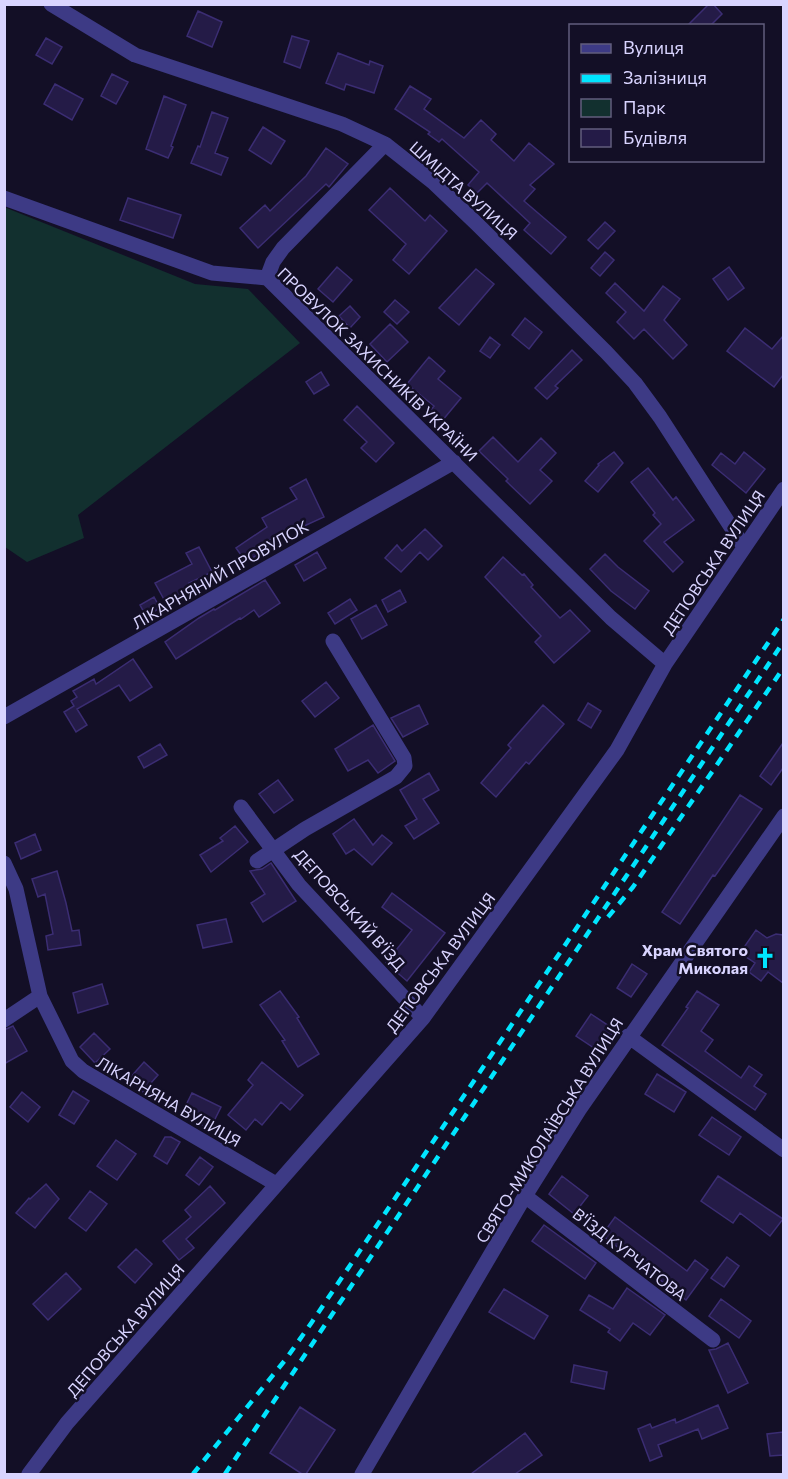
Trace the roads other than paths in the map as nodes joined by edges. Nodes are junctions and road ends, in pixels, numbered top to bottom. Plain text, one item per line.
1 (51, 4) edge
2 (386, 144) junction
3 (4, 198) edge
4 (267, 278) junction
5 (454, 462) junction
6 (783, 489) edge
7 (744, 547) junction
8 (333, 642) dead end
9 (665, 664) junction
10 (4, 717) edge
11 (241, 807) dead end
12 (783, 816) edge
13 (274, 850) junction
14 (257, 861) dead end
15 (4, 863) edge
16 (40, 996) junction
17 (423, 1018) junction
18 (4, 1020) edge
19 (628, 1036) junction
20 (783, 1150) edge
21 (276, 1184) junction
22 (525, 1196) junction
23 (713, 1340) dead end
24 (29, 1474) edge
25 (362, 1474) edge

1 - 2 street, ШМІДТА ВУЛИЦЯ
2 - 4 street
2 - 7 street, ШМІДТА ВУЛИЦЯ
3 - 4 street, ПРОВУЛОК ЗАХИСНИКІВ УКРАЇНИ
4 - 5 street, ПРОВУЛОК ЗАХИСНИКІВ УКРАЇНИ
5 - 9 street, ПРОВУЛОК ЗАХИСНИКІВ УКРАЇНИ
5 - 10 street, ЛІКАРНЯНИЙ ПРОВУЛОК
6 - 7 street, ДЕПОВСЬКА ВУЛИЦЯ
7 - 9 street, ДЕПОВСЬКА ВУЛИЦЯ
8 - 13 street, ДЕПОВСЬКИЙ В’ЇЗД
9 - 17 street, ДЕПОВСЬКА ВУЛИЦЯ
11 - 13 street, ДЕПОВСЬКИЙ В’ЇЗД
12 - 19 street, СВЯТО-МИКОЛАЇВСЬКА ВУЛИЦЯ
13 - 14 street, ДЕПОВСЬКИЙ В’ЇЗД
13 - 17 street, ДЕПОВСЬКИЙ В’ЇЗД
15 - 16 street, ЛІКАРНЯНА ВУЛИЦЯ
16 - 18 street
16 - 21 street, ЛІКАРНЯНА ВУЛИЦЯ
17 - 21 street, ДЕПОВСЬКА ВУЛИЦЯ
19 - 20 street
19 - 22 street, СВЯТО-МИКОЛАЇВСЬКА ВУЛИЦЯ
21 - 24 street, ДЕПОВСЬКА ВУЛИЦЯ
22 - 23 street, В'ЇЗД КУРЧАТОВА
22 - 25 street, СВЯТО-МИКОЛАЇВСЬКА ВУЛИЦЯ

